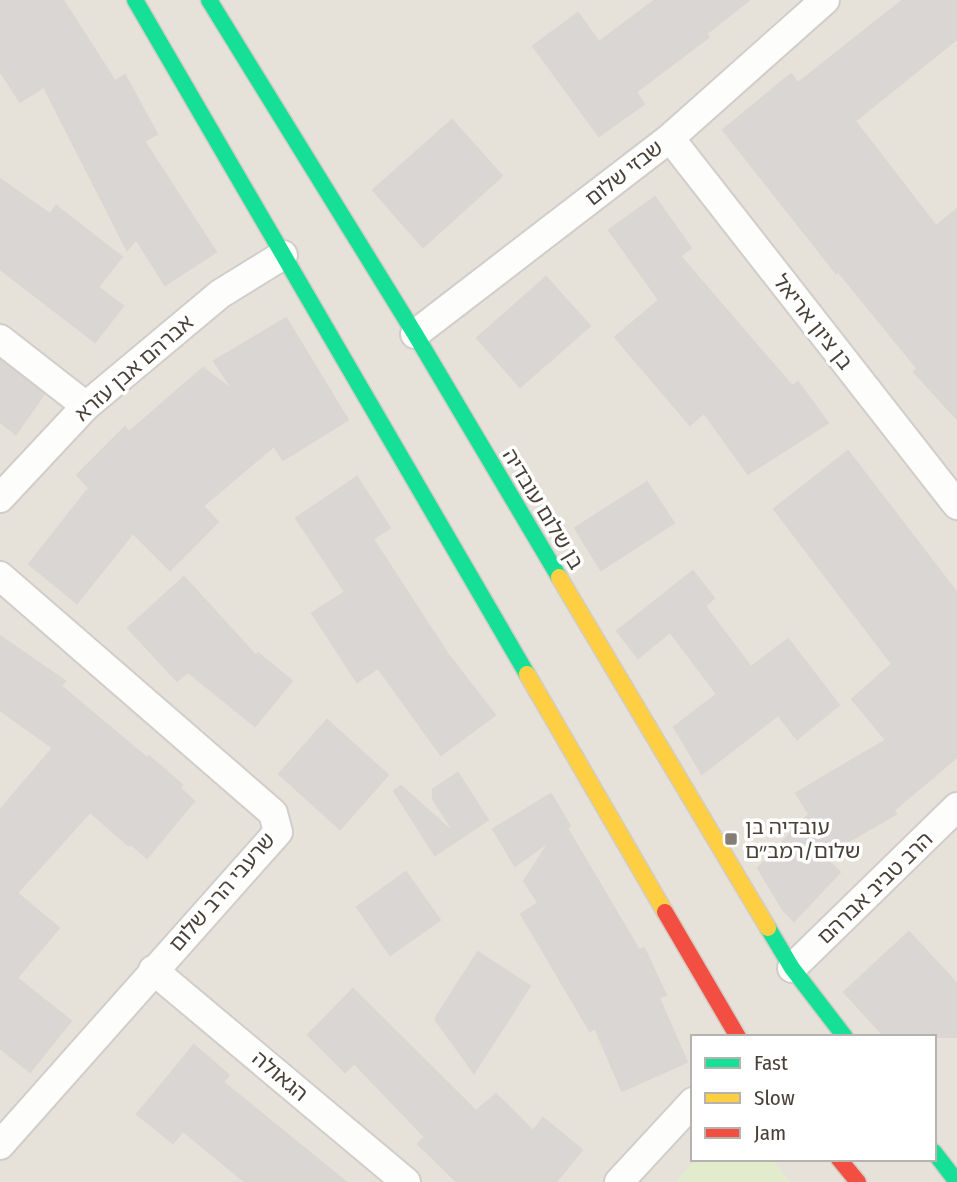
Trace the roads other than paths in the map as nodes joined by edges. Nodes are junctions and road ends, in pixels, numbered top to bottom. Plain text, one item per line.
1 (135, 0) edge
2 (209, 0) edge
3 (825, 0) edge
4 (670, 138) junction
5 (283, 254) junction
6 (415, 334) junction
7 (0, 339) edge
8 (86, 406) junction
9 (0, 498) edge
10 (957, 505) edge
11 (0, 576) edge
12 (957, 807) edge
13 (792, 968) junction
14 (153, 970) junction
15 (737, 1035) edge
16 (843, 1035) edge
17 (691, 1104) edge
18 (0, 1145) edge
19 (936, 1155) edge
20 (841, 1161) edge
21 (406, 1182) edge
22 (619, 1182) edge
23 (858, 1182) edge
24 (957, 1182) edge

1 - 5 main road
2 - 6 main road, בן שלום עובדיה
3 - 4 street, שבזי שלום
4 - 6 street, שבזי שלום
4 - 10 street, בן ציון אריאל
5 - 8 street, אברהם אבן עזרא
5 - 15 main road
6 - 13 main road, בן שלום עובדיה
7 - 8 street
8 - 9 street, אברהם אבן עזרא
11 - 14 street, שרעבי הרב שלום
12 - 13 street, הרב טביב אברהם
13 - 16 main road, בן שלום עובדיה
14 - 18 street, שרעבי הרב שלום
14 - 21 street, הגאולה
17 - 22 street
19 - 24 main road
20 - 23 main road

